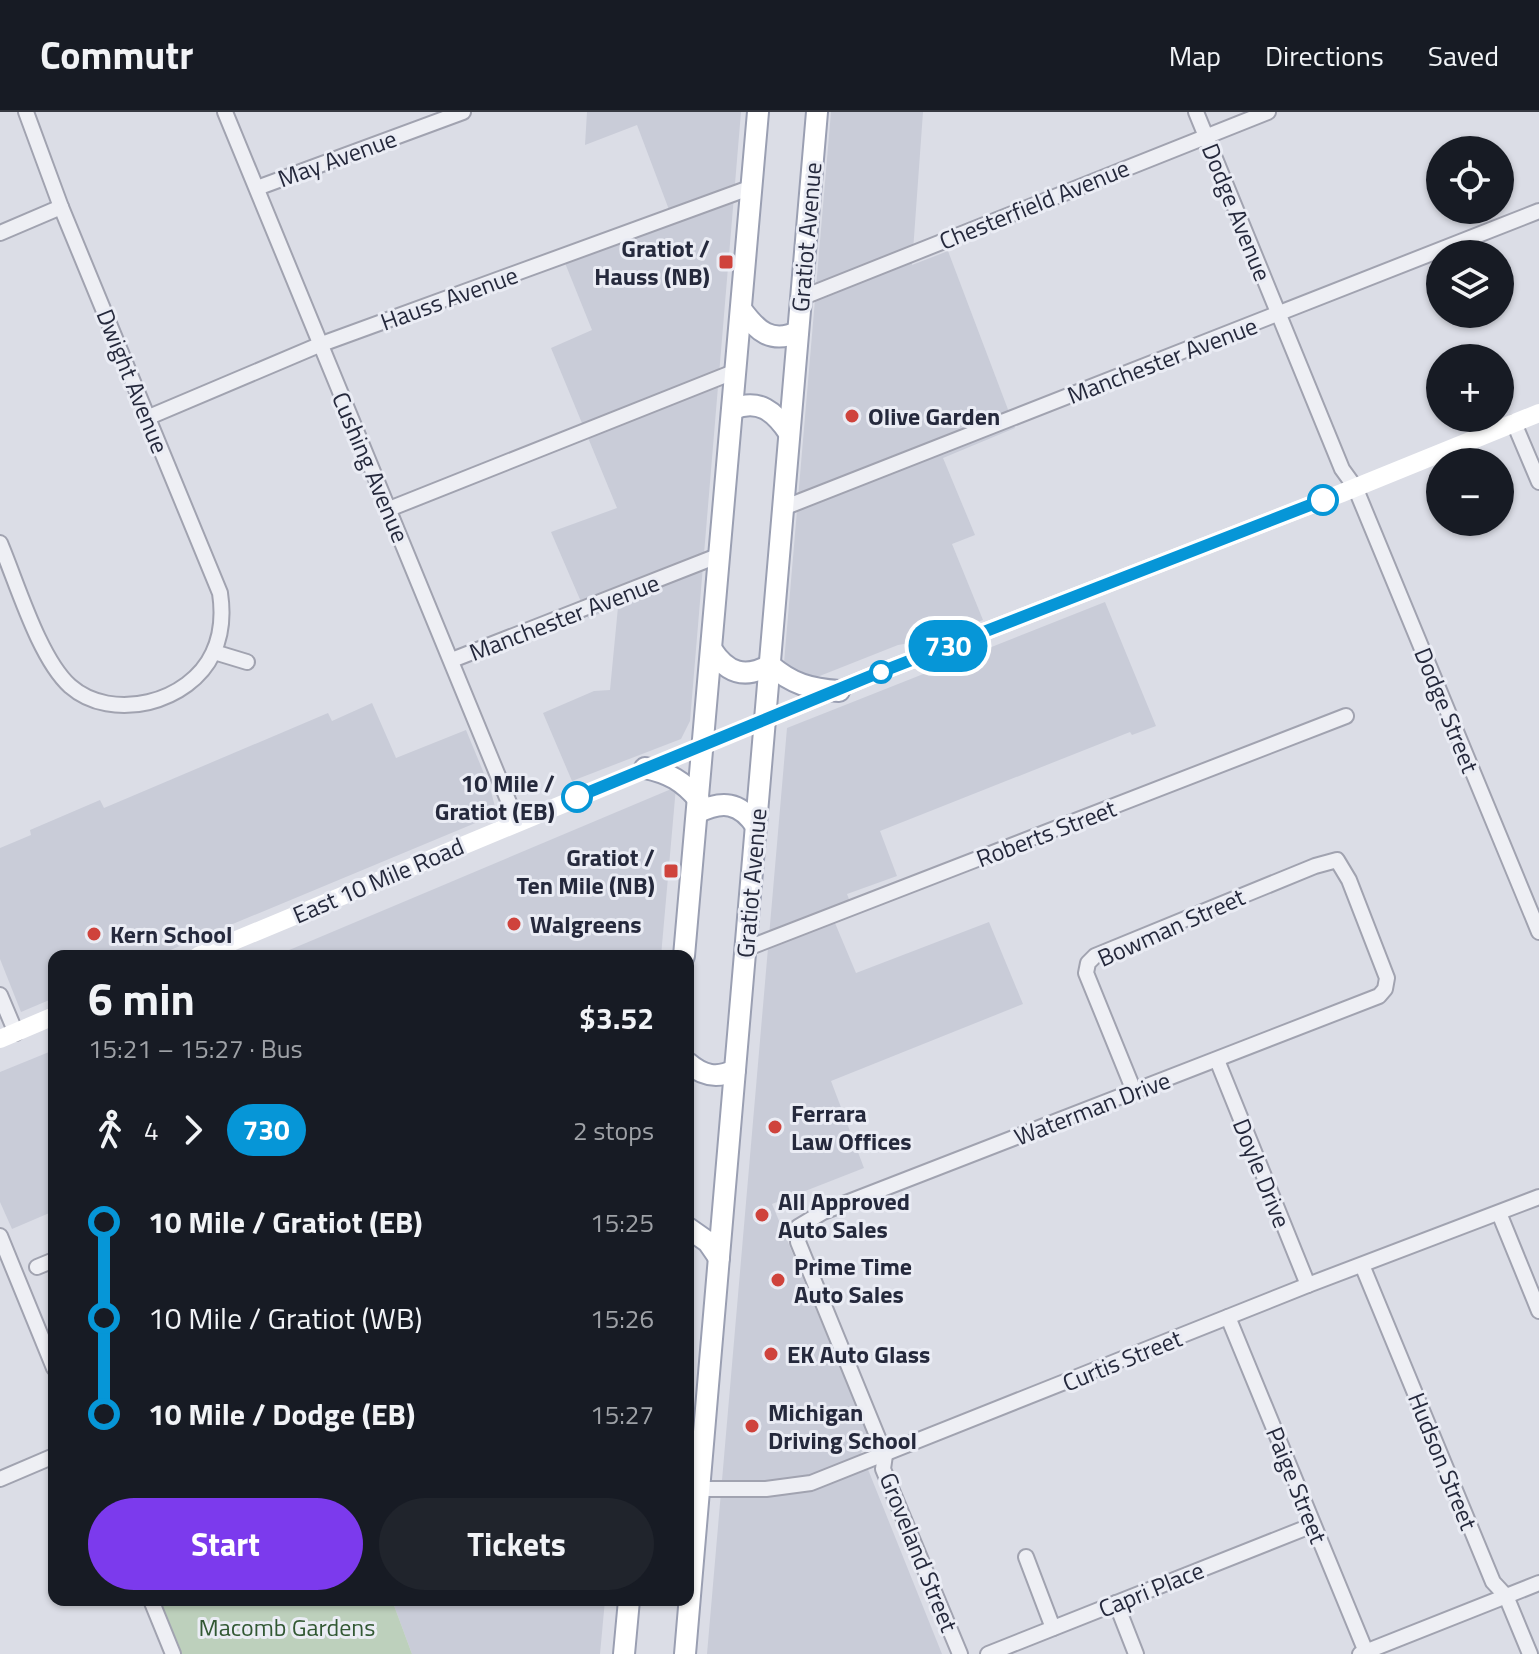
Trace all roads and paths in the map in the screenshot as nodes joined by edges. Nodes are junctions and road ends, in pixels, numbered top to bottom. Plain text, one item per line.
1 (26, 112) edge
2 (225, 112) edge
3 (463, 112) edge
4 (758, 112) edge
5 (817, 112) edge
6 (1196, 112) edge
7 (1268, 112) edge
8 (1206, 136) junction
9 (752, 187) junction
10 (257, 188) junction
11 (61, 207) junction
12 (1539, 211) edge
13 (0, 233) edge
14 (801, 298) junction
15 (741, 309) junction
16 (1279, 314) junction
17 (798, 332) junction
18 (319, 345) junction
19 (736, 371) junction
20 (733, 409) junction
21 (1539, 413) edge
22 (149, 417) junction
23 (1514, 423) joint
24 (1492, 432) edge
25 (789, 433) junction
26 (1539, 482) edge
27 (1355, 487) junction
28 (783, 508) junction
29 (389, 509) junction
30 (0, 543) edge
31 (720, 555) junction
32 (712, 650) junction
33 (214, 652) junction
34 (452, 660) junction
35 (247, 662) dead end
36 (770, 665) junction
37 (839, 691) junction
38 (1346, 716) dead end
39 (765, 719) junction
40 (704, 744) junction
41 (645, 768) junction
42 (698, 806) junction
43 (517, 822) junction
44 (756, 826) junction
45 (1539, 932) edge
46 (745, 949) junction
47 (212, 950) edge
48 (685, 950) edge
49 (1385, 989) joint
50 (0, 995) edge
51 (48, 1019) edge
52 (8, 1036) edge
53 (1217, 1060) junction
54 (694, 1068) edge
55 (735, 1070) junction
56 (1134, 1091) junction
57 (1539, 1197) edge
58 (1499, 1213) junction
59 (798, 1227) joint
60 (694, 1232) edge
61 (0, 1236) edge
62 (719, 1258) junction
63 (48, 1262) edge
64 (1362, 1265) junction
65 (37, 1267) dead end
66 (1308, 1285) junction
67 (1539, 1311) edge
68 (1228, 1317) junction
69 (48, 1353) edge
70 (885, 1455) junction
71 (48, 1459) edge
72 (0, 1479) edge
73 (698, 1489) junction
74 (694, 1518) edge
75 (1313, 1525) junction
76 (1026, 1557) dead end
77 (1539, 1583) edge
78 (1506, 1596) junction
79 (1116, 1603) junction
80 (153, 1606) edge
81 (628, 1606) edge
82 (688, 1606) edge
83 (1053, 1628) junction
84 (1363, 1653) edge
85 (173, 1654) edge
86 (624, 1654) edge
87 (685, 1654) edge
88 (960, 1654) edge
89 (988, 1654) edge
90 (1136, 1654) edge
91 (1530, 1654) edge

1 - 11 street, Dwight Avenue
2 - 10 street, Cushing Avenue
3 - 10 street, May Avenue
4 - 9 main road
5 - 14 main road, Gratiot Avenue
6 - 8 street, Dodge Avenue
7 - 8 street, Chesterfield Avenue
8 - 14 street, Chesterfield Avenue
8 - 16 street, Dodge Avenue
9 - 15 main road
9 - 18 street, Hauss Avenue
10 - 18 street, Cushing Avenue
11 - 13 street
11 - 22 street, Dwight Avenue
12 - 16 street, Manchester Avenue
14 - 17 main road, Gratiot Avenue
15 - 17 main road
15 - 19 main road
16 - 27 street, Dodge Avenue
16 - 28 street, Manchester Avenue
17 - 25 main road, Gratiot Avenue
18 - 22 street, Hauss Avenue
18 - 29 street, Cushing Avenue
19 - 20 main road
19 - 29 street
20 - 25 main road
20 - 31 main road
21 - 23 main road, East 10 Mile Road
22 - 33 street, Dwight Avenue
23 - 26 street
24 - 27 main road, East 10 Mile Road
25 - 28 main road, Gratiot Avenue
27 - 37 main road, East 10 Mile Road
27 - 45 street, Dodge Street
28 - 36 main road, Gratiot Avenue
29 - 34 street, Cushing Avenue
30 - 33 street
31 - 32 main road
31 - 34 street, Manchester Avenue
32 - 36 main road
32 - 40 main road
33 - 35 street
34 - 43 street, Cushing Avenue
36 - 37 main road
36 - 39 main road, Gratiot Avenue
37 - 39 main road, East 10 Mile Road
38 - 46 street, Roberts Street
39 - 40 main road, East 10 Mile Road
39 - 44 main road, Gratiot Avenue
40 - 41 main road, East 10 Mile Road
40 - 42 main road
41 - 42 main road
41 - 43 main road, East 10 Mile Road
42 - 44 main road
42 - 48 main road
43 - 47 main road, East 10 Mile Road
44 - 46 main road, Gratiot Avenue
46 - 55 main road, Gratiot Avenue
49 - 53 street, Waterman Drive
49 - 56 street, Bowman Street
50 - 52 street
51 - 52 main road
53 - 56 street, Waterman Drive
53 - 66 street, Doyle Drive
54 - 55 main road
55 - 62 main road, Gratiot Avenue
56 - 59 street, Waterman Drive
57 - 58 street, Curtis Street
58 - 64 street, Curtis Street
58 - 67 street
59 - 70 street, Groveland Street
60 - 62 main road
61 - 69 street
62 - 73 main road, Gratiot Avenue
63 - 65 street
64 - 66 street, Curtis Street
64 - 78 street, Hudson Street
66 - 68 street, Curtis Street
68 - 70 street, Curtis Street
68 - 75 street, Paige Street
70 - 73 street, Curtis Street
70 - 88 street, Groveland Street
71 - 72 street
73 - 74 main road, Gratiot Avenue
75 - 79 street, Capri Place
75 - 84 street, Paige Street
76 - 83 street
77 - 78 street
78 - 84 street
78 - 91 street, Hudson Street
79 - 83 street, Capri Place
79 - 90 street
80 - 85 street
81 - 86 main road
82 - 87 main road, Gratiot Avenue
83 - 89 street, Capri Place

